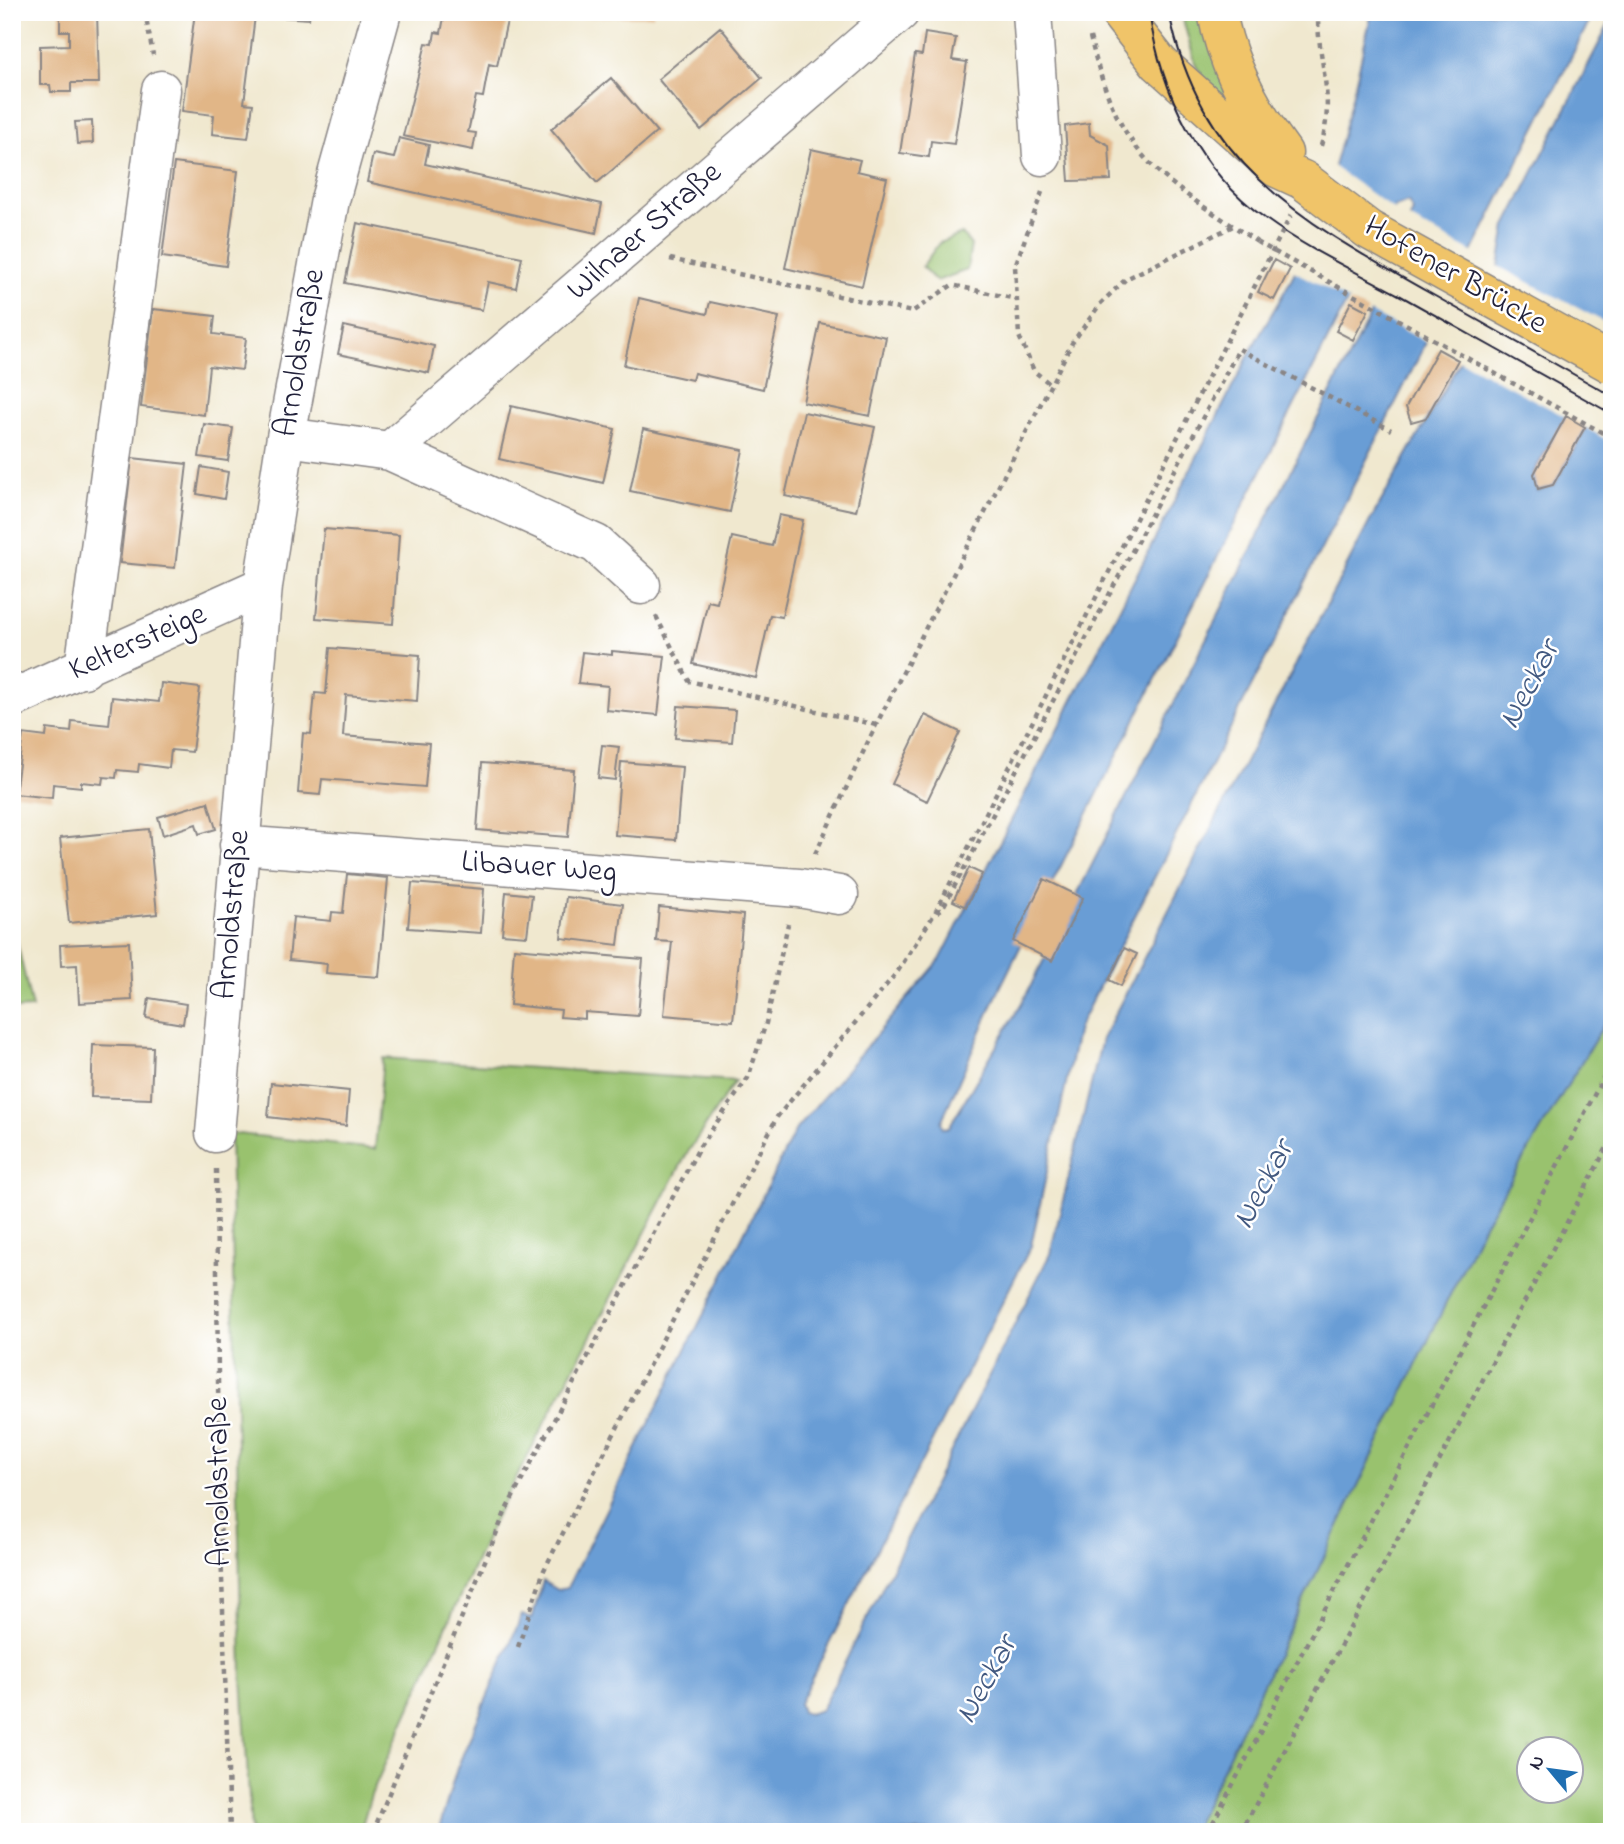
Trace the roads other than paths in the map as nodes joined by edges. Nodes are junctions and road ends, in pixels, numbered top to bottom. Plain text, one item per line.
1 (382, 12) edge
2 (900, 12) edge
3 (1032, 12) edge
4 (1217, 12) edge
5 (1104, 23) edge
6 (161, 90) road end
7 (1042, 156) road end
8 (1294, 172) junction
9 (1612, 365) edge
10 (286, 437) junction
11 (390, 451) junction
12 (641, 585) road end
13 (263, 586) junction
14 (84, 669) junction
15 (12, 699) edge
16 (239, 845) junction
17 (839, 895) dead end
18 (215, 1133) road end

1 - 10 street, Arnoldstraße
2 - 11 street, Wilnaer Straße
3 - 7 street
4 - 8 main road
5 - 8 main road
6 - 14 street
8 - 9 main road, Hofener Brücke, bridge
10 - 11 street
10 - 13 street, Arnoldstraße
11 - 12 street
13 - 14 street, Keltersteige
13 - 16 street, Arnoldstraße
14 - 15 street, Keltersteige
16 - 17 street, Libauer Weg
16 - 18 street, Arnoldstraße

